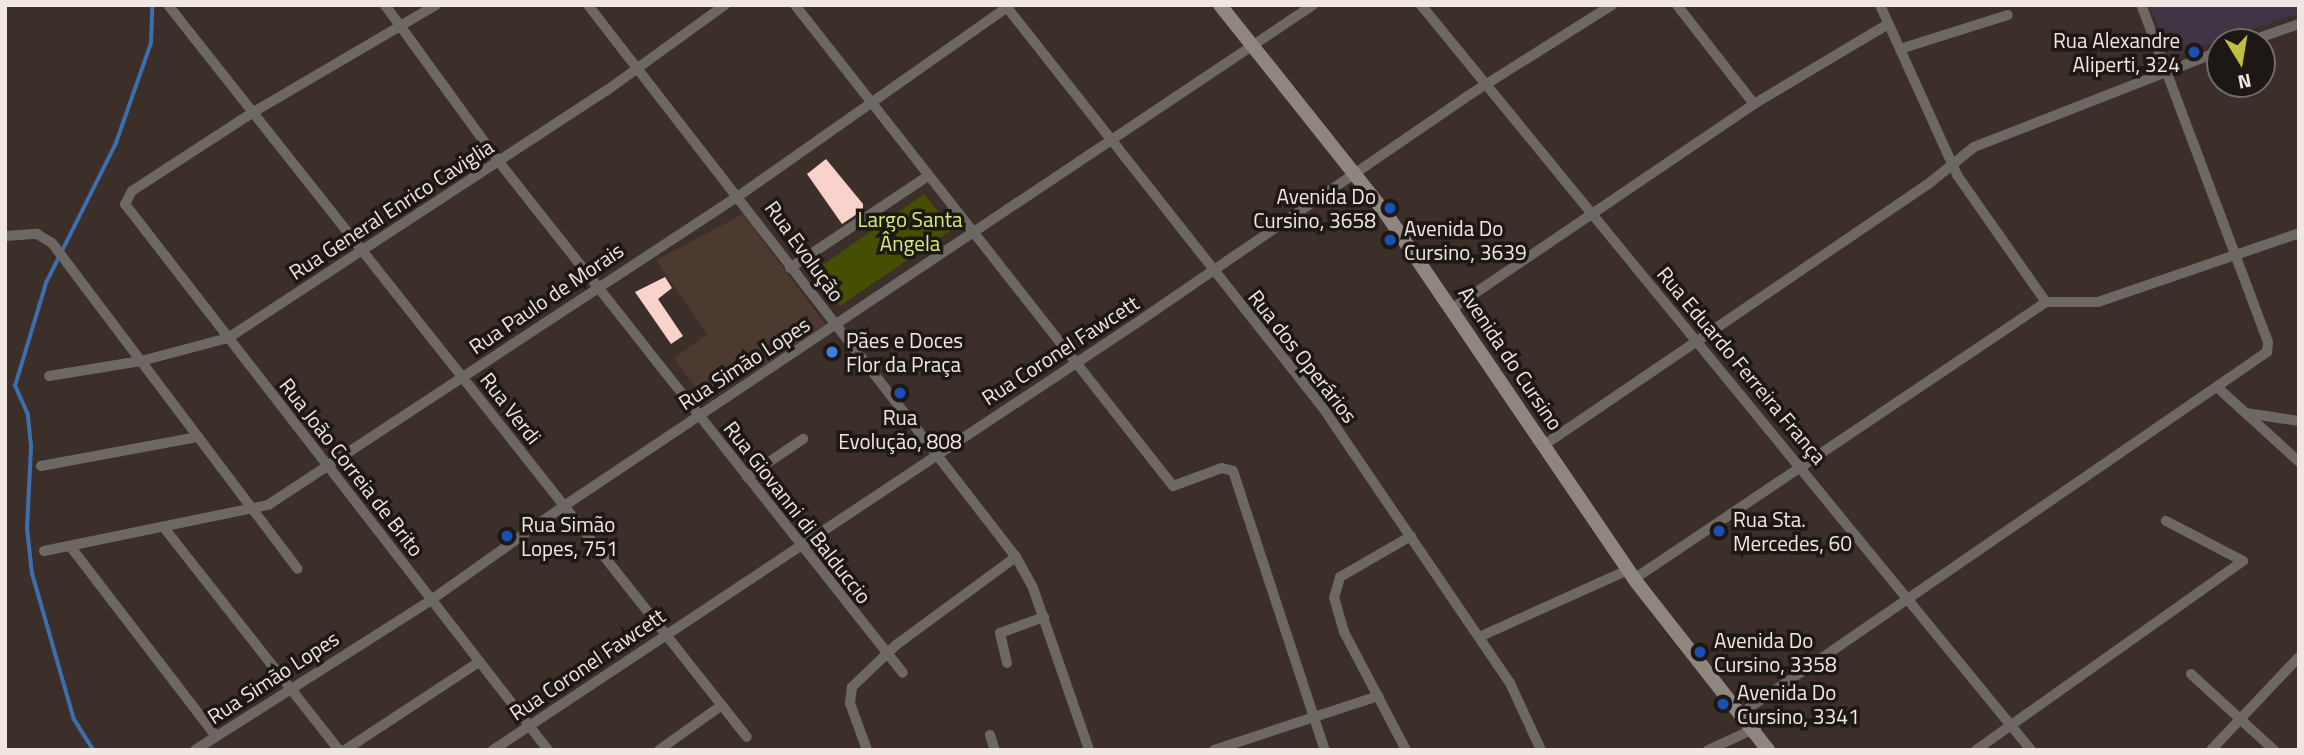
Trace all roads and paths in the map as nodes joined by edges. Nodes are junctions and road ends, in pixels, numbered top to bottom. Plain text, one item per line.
1 (168, 5) edge
2 (384, 5) edge
3 (436, 5) edge
4 (588, 5) edge
5 (725, 5) edge
6 (795, 5) edge
7 (1220, 5) edge
8 (1313, 5) edge
9 (1421, 5) edge
10 (1612, 5) edge
11 (1677, 5) edge
12 (1881, 5) edge
13 (2141, 5) edge
14 (1008, 6) edge
15 (2008, 15) dead end
16 (1888, 24) junction
17 (2299, 24) edge
18 (401, 26) junction
19 (2276, 32) edge
20 (1251, 46) junction
21 (1900, 49) junction
22 (2206, 56) edge
23 (638, 68) junction
24 (2163, 72) junction
25 (1486, 84) junction
26 (870, 101) junction
27 (1754, 104) junction
28 (252, 113) junction
29 (1111, 139) junction
30 (499, 162) junction
31 (1952, 165) junction
32 (929, 176) junction
33 (1353, 176) junction
34 (740, 195) junction
35 (1593, 215) junction
36 (974, 233) junction
37 (2299, 233) edge
38 (5, 236) edge
39 (362, 250) junction
40 (2232, 257) junction
41 (790, 268) junction
42 (1213, 272) junction
43 (599, 286) junction
44 (2046, 302) junction
45 (1452, 308) junction
46 (836, 326) junction
47 (228, 338) junction
48 (1698, 341) junction
49 (141, 361) junction
50 (1074, 362) junction
51 (49, 376) dead end
52 (463, 378) junction
53 (2217, 387) junction
54 (2245, 413) junction
55 (698, 417) junction
56 (2299, 421) edge
57 (198, 436) junction
58 (803, 439) dead end
59 (1545, 445) junction
60 (937, 454) junction
61 (2299, 462) edge
62 (41, 466) dead end
63 (327, 468) junction
64 (1803, 468) junction
65 (747, 477) junction
66 (564, 506) junction
67 (254, 511) junction
68 (2166, 521) dead end
69 (165, 528) junction
70 (1411, 536) junction
71 (70, 546) junction
72 (801, 546) junction
73 (44, 551) dead end
74 (1016, 557) junction
75 (298, 569) dead end
76 (1631, 575) junction
77 (1906, 596) junction
78 (431, 600) junction
79 (1044, 617) junction
80 (663, 635) junction
81 (1479, 637) junction
82 (886, 654) junction
83 (2299, 657) edge
84 (479, 662) junction
85 (1007, 663) dead end
86 (903, 673) dead end
87 (2191, 674) dead end
88 (291, 687) junction
89 (1378, 696) junction
90 (722, 705) junction
91 (1743, 712) junction
92 (1314, 716) junction
93 (2242, 718) junction
94 (2011, 725) junction
95 (529, 727) junction
96 (990, 735) dead end
97 (216, 736) junction
98 (747, 737) dead end
99 (1762, 738) edge
100 (195, 750) edge
101 (339, 750) edge
102 (345, 750) edge
103 (493, 750) edge
104 (548, 750) edge
105 (659, 750) edge
106 (866, 750) edge
107 (995, 750) edge
108 (1089, 750) edge
109 (1214, 750) edge
110 (1325, 750) edge
111 (1406, 750) edge
112 (1541, 750) edge
113 (1708, 750) edge
114 (1780, 750) edge
115 (1976, 750) edge
116 (2031, 750) edge
117 (2211, 750) edge
118 (2274, 750) edge

1 - 28 street, Rua Verdi
2 - 18 street, Rua Giovanni di Balduccio
3 - 18 street
4 - 23 street, Rua Evolução
5 - 23 street, Rua General Enrico Caviglia
6 - 26 street
7 - 20 main road, Avenida do Cursino
8 - 20 street, Rua Simão Lopes
9 - 25 street, Rua Eduardo Ferreira França
10 - 25 street, Rua Coronel Fawcett
11 - 27 street
12 - 16 street
13 - 24 street
14 - 26 street, Rua Paulo de Morais
14 - 29 street, Rua dos Operários
15 - 21 street
16 - 21 street
16 - 27 street
17 - 19 street
18 - 28 street
18 - 30 street, Rua Giovanni di Balduccio
20 - 29 street, Rua Simão Lopes
20 - 33 main road, Avenida do Cursino
21 - 31 street
22 - 24 street
23 - 30 street, Rua General Enrico Caviglia
23 - 34 street, Rua Evolução
24 - 31 street
24 - 40 street
25 - 33 street, Rua Coronel Fawcett
25 - 35 street, Rua Eduardo Ferreira França
26 - 32 street
26 - 34 street, Rua Paulo de Morais
27 - 35 street
28 - 39 street, Rua Verdi
28 - 47 street, Rua João Correia de Brito
29 - 36 street, Rua Simão Lopes
29 - 42 street, Rua dos Operários
30 - 39 street, Rua General Enrico Caviglia
30 - 43 street, Rua Giovanni di Balduccio
31 - 44 street
31 - 48 street
32 - 36 street
32 - 41 street
33 - 42 street, Rua Coronel Fawcett
33 - 45 main road, Avenida do Cursino
34 - 41 street, Rua Evolução
34 - 43 street, Rua Paulo de Morais
35 - 45 street
35 - 48 street, Rua Eduardo Ferreira França
36 - 46 street, Rua Simão Lopes
36 - 50 street
37 - 40 street
38 - 49 street
39 - 47 street, Rua General Enrico Caviglia
39 - 52 street, Rua Verdi
40 - 44 street
40 - 53 street
41 - 46 street, Rua Evolução
42 - 50 street, Rua Coronel Fawcett
42 - 70 street, Rua dos Operários
43 - 52 street, Rua Paulo de Morais
43 - 55 street, Rua Giovanni di Balduccio
44 - 64 street
45 - 59 main road, Avenida do Cursino
46 - 55 street, Rua Simão Lopes
46 - 60 street, Rua Evolução
47 - 49 street, Rua General Enrico Caviglia
47 - 63 street, Rua João Correia de Brito
48 - 59 street
48 - 64 street, Rua Eduardo Ferreira França
49 - 51 street, Rua General Enrico Caviglia
49 - 57 street
50 - 60 street, Rua Coronel Fawcett
50 - 92 street
52 - 63 street, Rua Paulo de Morais
52 - 66 street, Rua Verdi
53 - 54 street
53 - 77 street
54 - 56 street
54 - 61 street
55 - 65 street, Rua Giovanni di Balduccio
55 - 66 street, Rua Simão Lopes
57 - 62 street
57 - 67 street
58 - 65 street
59 - 76 main road, Avenida do Cursino
60 - 72 street, Rua Coronel Fawcett
60 - 74 street, Rua Evolução
63 - 67 street, Rua Paulo de Morais
63 - 78 street, Rua João Correia de Brito
64 - 76 street
64 - 77 street, Rua Eduardo Ferreira França
65 - 72 street, Rua Giovanni di Balduccio
66 - 78 street, Rua Simão Lopes
66 - 80 street, Rua Verdi
67 - 69 street, Rua Paulo de Morais
67 - 75 street
68 - 94 street
69 - 71 street, Rua Paulo de Morais
69 - 88 street
70 - 81 street, Rua dos Operários
70 - 89 street
71 - 73 street, Rua Paulo de Morais
71 - 97 street
72 - 80 street, Rua Coronel Fawcett
72 - 82 street, Rua Giovanni di Balduccio
74 - 79 street, Rua Evolução
74 - 82 street
76 - 81 street
76 - 91 main road, Avenida do Cursino
77 - 91 street
77 - 94 street, Rua Eduardo Ferreira França
78 - 84 street, Rua João Correia de Brito
78 - 88 street, Rua Simão Lopes
79 - 85 street
79 - 108 street, Rua Evolução
80 - 90 street, Rua Verdi
80 - 95 street, Rua Coronel Fawcett
81 - 112 street, Rua dos Operários
82 - 86 street, Rua Giovanni di Balduccio
82 - 106 street
83 - 93 street
84 - 95 street, Rua João Correia de Brito
84 - 102 street
87 - 93 street
88 - 97 street, Rua Simão Lopes
88 - 101 street
89 - 92 street
89 - 111 street
90 - 98 street, Rua Verdi
90 - 105 street
91 - 99 main road, Avenida do Cursino
92 - 109 street
92 - 110 street
93 - 117 street
93 - 118 street
94 - 115 street
94 - 116 street, Rua Eduardo Ferreira França
95 - 103 street, Rua Coronel Fawcett
95 - 104 street, Rua João Correia de Brito
96 - 107 street
97 - 100 street, Rua Simão Lopes
99 - 113 street
99 - 114 main road, Avenida do Cursino

